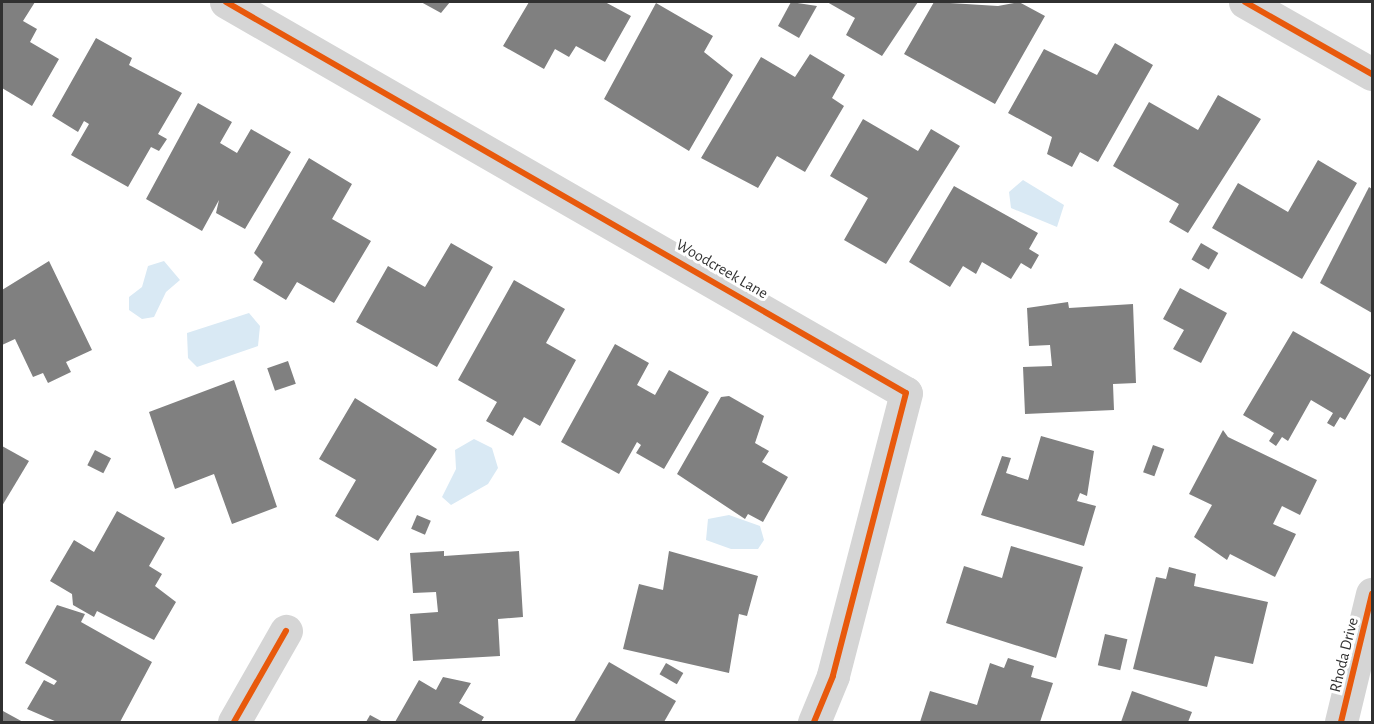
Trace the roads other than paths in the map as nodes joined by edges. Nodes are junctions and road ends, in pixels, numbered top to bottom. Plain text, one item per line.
1 (226, 2) edge
2 (1245, 2) edge
3 (1372, 74) edge
4 (1372, 594) edge
5 (286, 631) dead end
6 (234, 723) edge
7 (814, 723) edge
8 (1341, 723) edge

1 - 7 street, Woodcreek Lane
2 - 3 street
4 - 8 street, Rhoda Drive
5 - 6 street

